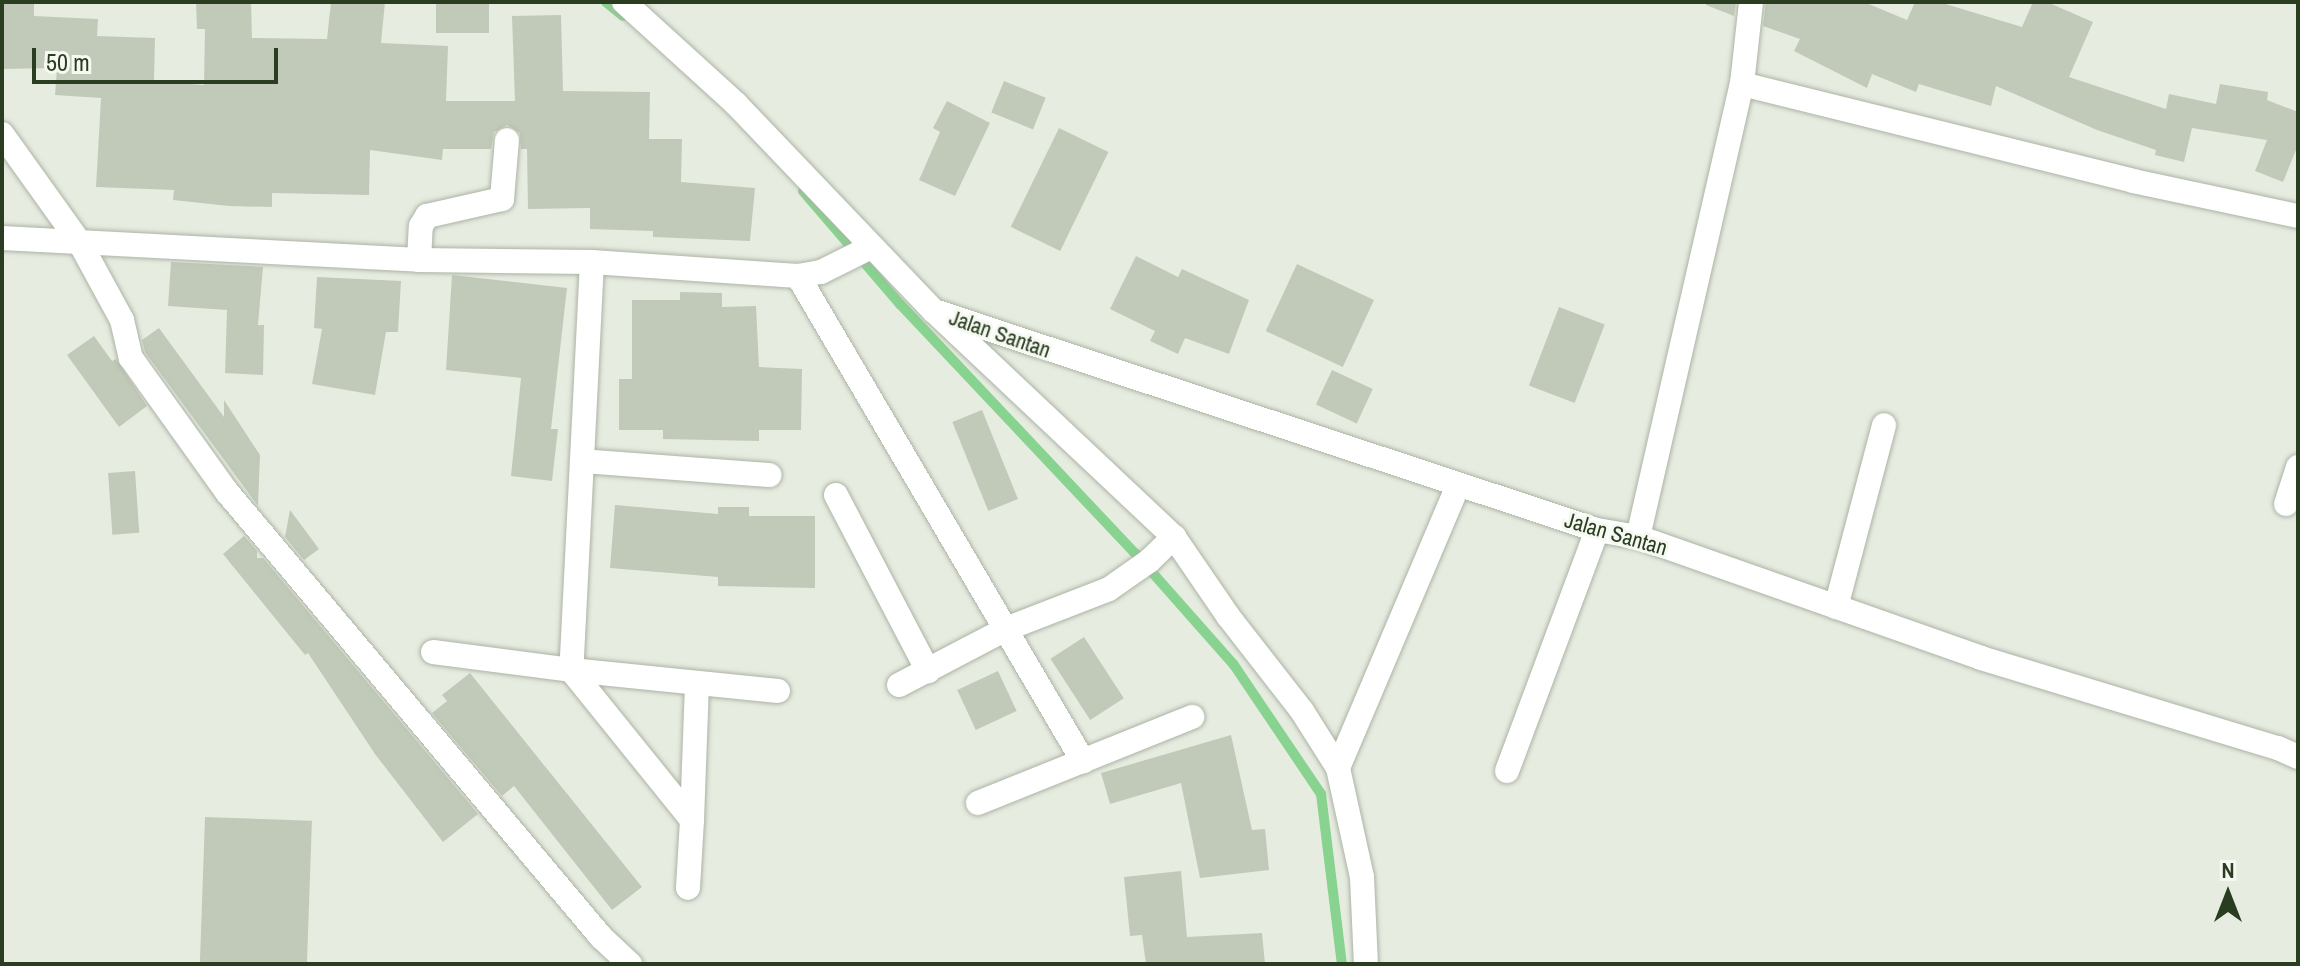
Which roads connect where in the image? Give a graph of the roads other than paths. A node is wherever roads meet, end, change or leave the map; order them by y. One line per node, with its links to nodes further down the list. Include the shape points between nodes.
1 (624, 2): 9 (street, via 736,104)
2 (1751, 2): 3 (street)
3 (1742, 84): 6 (street, via 2133,181); 23 (street)
4 (2, 134): 8 (street)
5 (507, 140): 10 (street, via 502,199 427,216 421,226)
6 (2298, 216)
7 (2, 238): 8 (street)
8 (80, 243): 10 (street); 40 (street, via 122,320 131,358 227,492 601,937)
9 (865, 250): 12 (street); 13 (street)
10 (419, 260): 11 (street)
11 (592, 262): 12 (street); 15 (street)
12 (810, 274): 25 (street)
13 (934, 311): 18 (street, Jalan Santan); 22 (street)
14 (1884, 425): 24 (street)
15 (582, 461): 17 (street); 27 (street)
16 (2298, 467): 20 (street)
17 (769, 475)
18 (1458, 485): 21 (street, Jalan Santan); 35 (street)
19 (836, 495): 28 (street)
20 (2286, 504)
21 (1597, 530): 23 (street, Jalan Santan); 36 (street)
22 (1174, 537): 25 (street, via 1109,589); 35 (street)
23 (1638, 537): 24 (street, Jalan Santan)
24 (1836, 607): 33 (street, Jalan Santan)
25 (1006, 629): 28 (street); 34 (street)
26 (433, 652): 27 (street)
27 (571, 670): 29 (street); 38 (street)
28 (928, 671): 30 (street)
29 (697, 683): 31 (street); 38 (street)
30 (899, 685)
31 (778, 691)
32 (1192, 717): 34 (street)
33 (2298, 757)
34 (1083, 761): 37 (street)
35 (1338, 768): 41 (street, via 1362,877)
36 (1507, 771)
37 (978, 803)
38 (692, 820): 39 (street)
39 (688, 888)
40 (630, 964)
41 (1366, 964)

